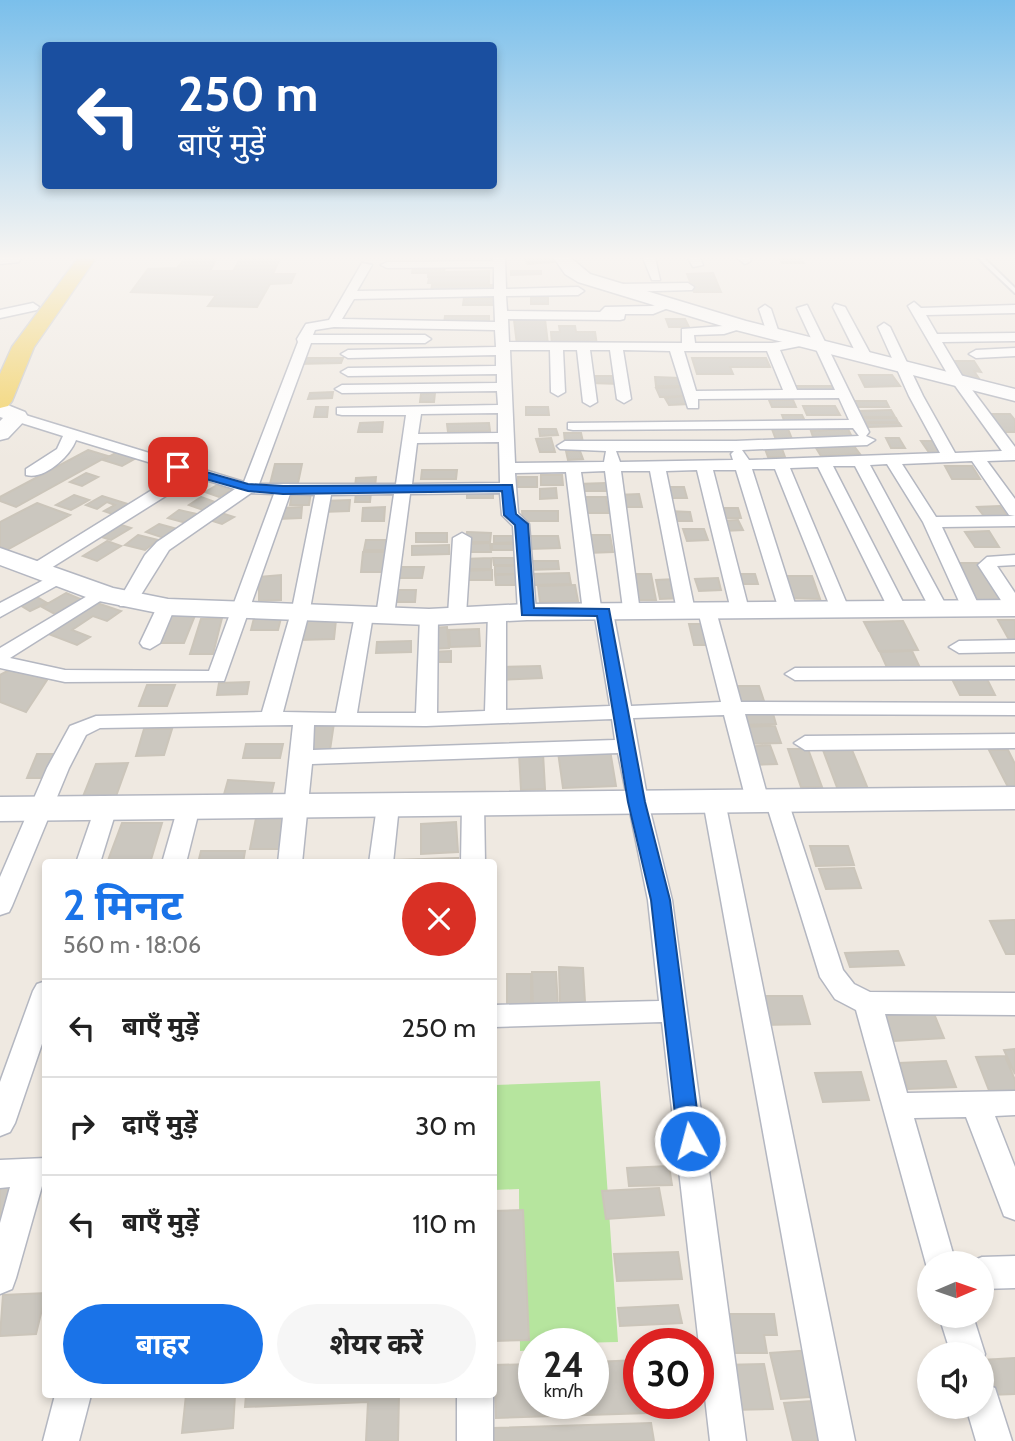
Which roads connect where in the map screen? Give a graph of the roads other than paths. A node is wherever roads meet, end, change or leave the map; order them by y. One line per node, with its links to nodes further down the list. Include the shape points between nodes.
1 (20, 325): 24 (main road)
2 (39, 325): 40 (main road, via 23,347)
3 (321, 325): 17 (street, via 310,327)
4 (448, 325): 17 (street)
5 (479, 325): 26 (street)
6 (503, 325): 30 (street)
7 (514, 325): 20 (street)
8 (736, 325): 23 (street, via 687,332)
9 (742, 325): 18 (street)
10 (769, 325): 18 (street)
11 (808, 325): 19 (street)
12 (849, 325): 27 (street)
13 (926, 325): 16 (street)
14 (884, 327): 29 (street)
15 (1015, 337): 16 (street)
16 (933, 338): 32 (street)
17 (303, 339): 72 (street, via 262,463)
18 (772, 340): 19 (street); 23 (street); 36 (street)
19 (813, 343): 27 (street); 37 (street)
20 (556, 345): 21 (street); 35 (street)
21 (583, 346): 22 (street); 41 (street)
22 (616, 346): 23 (street, via 642,341); 39 (street)
23 (682, 347): 36 (street, via 691,400)
24 (0, 352)
25 (1015, 352): 28 (street)
26 (348, 354)
27 (864, 355): 29 (street)
28 (976, 355)
29 (904, 365): 32 (street); 59 (street)
30 (504, 370): 31 (street); 33 (street)
31 (348, 372)
32 (958, 380): 38 (street); 57 (street)
33 (506, 387): 34 (street); 42 (street)
34 (342, 389)
35 (558, 393)
36 (792, 394): 37 (street)
37 (842, 394): 46 (street)
38 (1015, 395)
39 (624, 399)
40 (0, 401)
41 (590, 402)
42 (506, 409): 43 (street); 51 (street)
43 (414, 410): 44 (street); 52 (street)
44 (342, 411)
45 (8, 413): 49 (street); 50 (street)
46 (857, 424): 48 (street); 53 (street)
47 (573, 426): 48 (street)
48 (607, 426): 54 (street)
49 (0, 433)
50 (71, 435): 70 (street, via 64,453); 71 (street)
51 (506, 437): 52 (street); 69 (street)
52 (411, 439): 73 (street)
53 (867, 440): 56 (street); 61 (street)
54 (610, 445): 55 (street); 56 (street); 65 (street)
55 (565, 446)
56 (736, 446): 67 (street)
57 (1014, 454): 58 (street)
58 (976, 456): 59 (street); 77 (street)
59 (950, 457): 61 (street)
60 (860, 460): 61 (street); 62 (street); 87 (street)
61 (886, 461): 79 (street)
62 (824, 463): 63 (street); 89 (street)
63 (780, 464): 67 (street); 92 (street)
64 (657, 465): 65 (street); 66 (street); 97 (street)
65 (612, 466): 68 (street); 100 (street)
66 (704, 466): 67 (street); 94 (street)
67 (744, 466): 95 (street)
68 (573, 467): 69 (street); 99 (street)
69 (508, 468): 74 (street)
70 (32, 472)
71 (193, 472): 72 (street); 83 (street)
72 (248, 488): 75 (street); 85 (street, via 163,546)
73 (404, 488): 74 (street); 76 (street); 102 (street)
74 (508, 488): 98 (street, via 510,515 521,524)
75 (283, 490): 76 (street); 88 (street)
76 (324, 490): 93 (street)
77 (1015, 511)
78 (1015, 521): 79 (street)
79 (931, 522): 90 (street)
80 (461, 538): 103 (street)
81 (3, 560): 83 (street)
82 (1015, 560): 91 (street, via 987,565)
83 (48, 573): 84 (street); 96 (street)
84 (99, 594): 85 (street); 107 (street)
85 (127, 602): 86 (street)
86 (166, 607): 88 (street); 104 (street)
87 (938, 607): 89 (street); 90 (street)
88 (241, 608): 93 (street); 108 (street, via 217,677 65,676)
89 (897, 608): 92 (street)
90 (971, 608): 91 (street)
91 (1015, 608)
92 (840, 609): 95 (street)
93 (301, 610): 102 (street); 115 (street)
94 (740, 610): 95 (street); 97 (street)
95 (788, 610)
96 (0, 611)
97 (696, 611): 100 (street); 111 (street)
98 (527, 612): 99 (street); 101 (street)
99 (598, 612): 100 (street); 113 (street)
100 (632, 612)
101 (497, 613): 103 (street); 114 (street)
102 (375, 616): 103 (street); 117 (street)
103 (443, 616): 118 (street)
104 (150, 643)
105 (1015, 646): 106 (street)
106 (959, 647)
107 (0, 656)
108 (0, 662)
109 (1015, 673): 110 (street)
110 (795, 674)
111 (733, 708): 112 (street); 113 (street); 124 (street)
112 (1015, 709)
113 (621, 710): 114 (street); 121 (street)
114 (495, 717): 118 (street)
115 (270, 720): 116 (street); 133 (street, via 135,719 89,724 78,732)
116 (304, 720): 117 (street); 122 (street)
117 (345, 720): 118 (street)
118 (426, 720)
119 (1015, 741): 120 (street)
120 (805, 743)
121 (628, 747): 122 (street); 126 (street)
122 (301, 757): 130 (street)
123 (1014, 799): 124 (street)
124 (767, 800): 125 (street); 141 (street, via 833,978 848,996)
125 (714, 801): 126 (street); 161 (street)
126 (637, 802): 127 (street); 143 (street, via 660,900)
127 (473, 804): 128 (street); 138 (street)
128 (388, 806): 130 (street); 137 (street)
129 (189, 807): 130 (street); 131 (street); 135 (street)
130 (298, 807): 136 (street)
131 (106, 808): 133 (street); 134 (street)
132 (0, 809): 133 (street)
133 (41, 809): 139 (street)
134 (90, 859)
135 (175, 859)
136 (290, 859)
137 (381, 859)
138 (473, 859)
139 (0, 906)
140 (42, 1002): 148 (street)
141 (868, 1003): 142 (street); 147 (street)
142 (1015, 1004)
143 (674, 1011): 144 (street); 160 (street)
144 (497, 1016)
145 (1015, 1103): 146 (street)
146 (976, 1105): 147 (street); 150 (street)
147 (898, 1106): 151 (street)
148 (0, 1123)
149 (25, 1173): 154 (street)
150 (1015, 1206)
151 (937, 1251)
152 (1015, 1272): 153 (street)
153 (994, 1273)
154 (0, 1278)
155 (72, 1398): 158 (street)
156 (475, 1398): 159 (street)
157 (987, 1419): 162 (street)
158 (61, 1441)
159 (475, 1441)
160 (727, 1441)
161 (837, 1441)
162 (994, 1441)

